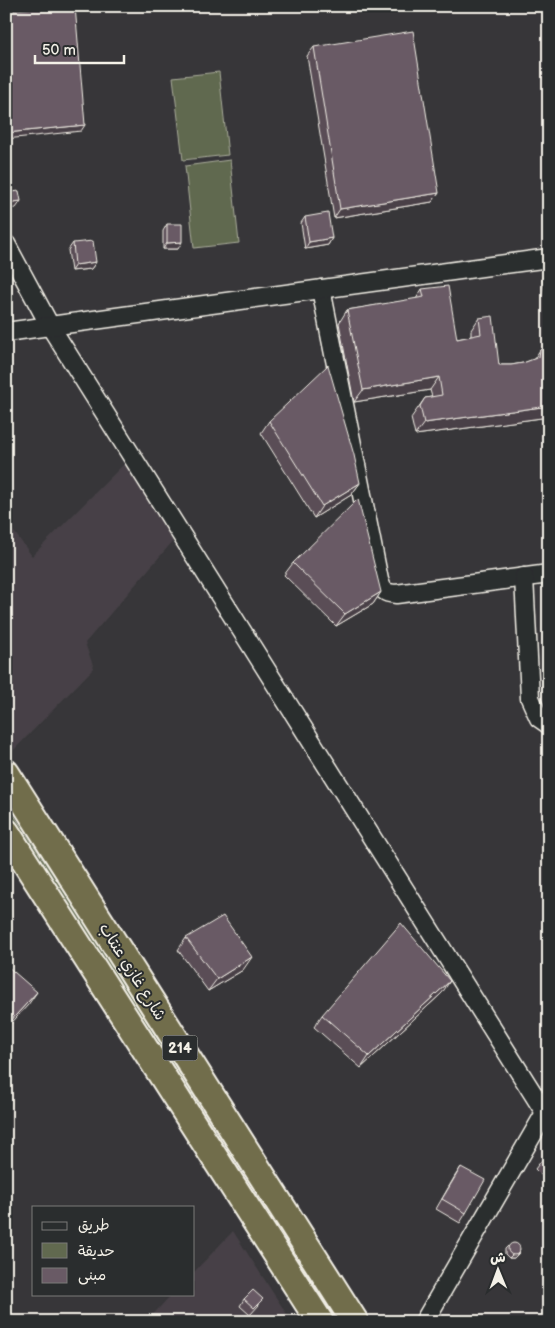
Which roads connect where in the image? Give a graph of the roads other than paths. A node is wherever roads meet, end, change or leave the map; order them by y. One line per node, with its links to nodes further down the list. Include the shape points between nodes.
1 (6, 244): 4 (street)
2 (549, 258): 3 (street)
3 (321, 289): 4 (street); 7 (street, via 382,590 396,594)
4 (50, 326): 5 (street); 11 (street)
5 (6, 332)
6 (549, 574): 7 (street)
7 (524, 577): 8 (street, via 530,698 539,718)
8 (549, 725)
9 (6, 773): 13 (highway, شارع غازي عنتاب / 214)
10 (6, 832): 12 (highway, 214)
11 (548, 1112): 14 (street)
12 (320, 1322)
13 (354, 1322)
14 (424, 1322)

